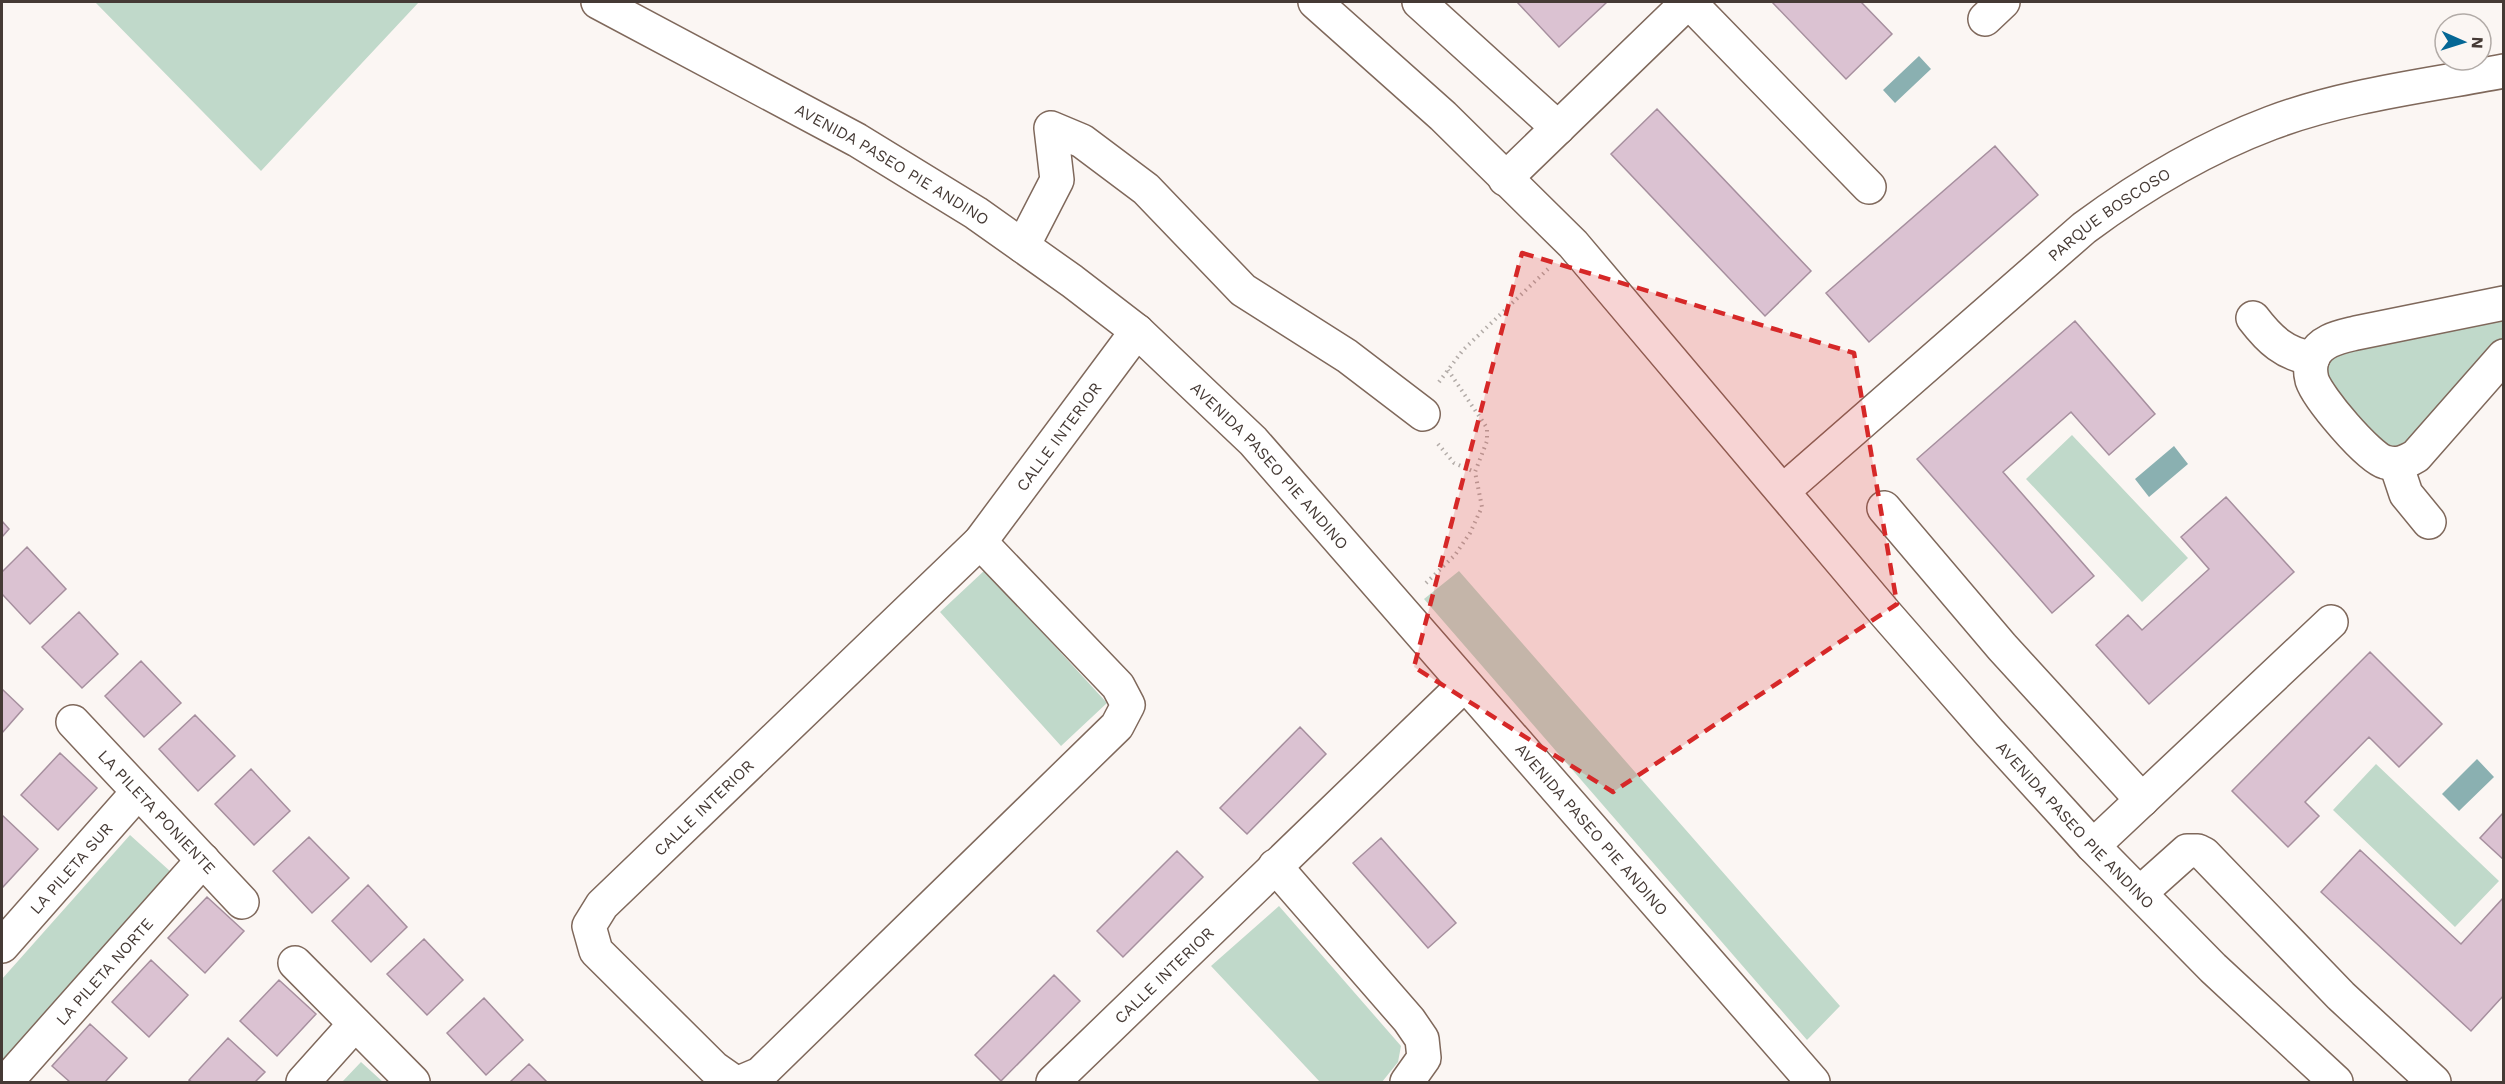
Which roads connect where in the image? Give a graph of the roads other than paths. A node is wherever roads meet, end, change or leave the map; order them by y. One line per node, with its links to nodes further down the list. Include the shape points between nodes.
1 (598, 2): 9 (street, AVENIDA PASEO PIE ANDINO, via 856,140)
2 (1315, 2): 7 (street, AVENIDA PASEO PIE ANDINO, via 1443,116)
3 (1419, 2): 6 (street)
4 (1688, 2): 6 (street); 8 (street)
5 (2504, 71): 17 (street, PARQUE BOSCOSO, via 2329,105 2272,122 2171,169 2084,228)
6 (1558, 128): 7 (street)
7 (1505, 179): 17 (street, AVENIDA PASEO PIE ANDINO, via 1573,244)
8 (1869, 187)
9 (1023, 246): 12 (street, AVENIDA PASEO PIE ANDINO); 15 (street, via 1057,180 1051,128 1082,141 1146,189 1243,290 1347,356)
10 (2504, 303): 14 (street, via 2356,333 2325,343)
11 (2253, 318): 14 (street, via 2282,349)
12 (1137, 331): 20 (street, CALLE INTERIOR); 22 (street, AVENIDA PASEO PIE ANDINO, via 1253,441)
13 (2504, 356): 16 (street, via 2416,456)
14 (2313, 358): 16 (street, via 2312,381 2342,423 2374,456)
15 (1423, 414)
16 (2396, 464): 19 (street, via 2406,494)
17 (1783, 491): 26 (street, AVENIDA PASEO PIE ANDINO, via 1885,613)
18 (1884, 508): 25 (street, via 2002,647)
19 (2429, 522)
20 (980, 542): 38 (street, CALLE INTERIOR, via 602,905 589,926 596,951); 39 (street, via 1118,686 1128,705 1117,726 760,1074)
21 (2331, 622): 25 (street)
22 (1464, 685): 28 (street, CALLE INTERIOR); 34 (street, AVENIDA PASEO PIE ANDINO)
23 (73, 722): 24 (street, LA PILETA PONIENTE)
24 (138, 792): 27 (street, LA PILETA PONIENTE); 31 (street, LA PILETA SUR)
25 (2142, 800): 26 (street)
26 (2093, 846): 29 (street, AVENIDA PASEO PIE ANDINO)
27 (203, 860): 30 (street, LA PILETA PONIENTE); 35 (street, LA PILETA NORTE)
28 (1275, 866): 40 (street, CALLE INTERIOR); 41 (street, via 1422,1039 1424,1058)
29 (2140, 893): 42 (street, AVENIDA PASEO PIE ANDINO, via 2213,968); 43 (street, via 2187,851 2204,854 2341,996)
30 (242, 902)
31 (2, 946)
32 (295, 963): 33 (street)
33 (355, 1024): 36 (street); 37 (street)
34 (1813, 1082)
35 (6, 1083)
36 (303, 1083)
37 (413, 1083)
38 (734, 1083)
39 (741, 1083)
40 (1053, 1083)
41 (1407, 1083)
42 (2336, 1083)
43 (2434, 1083)

